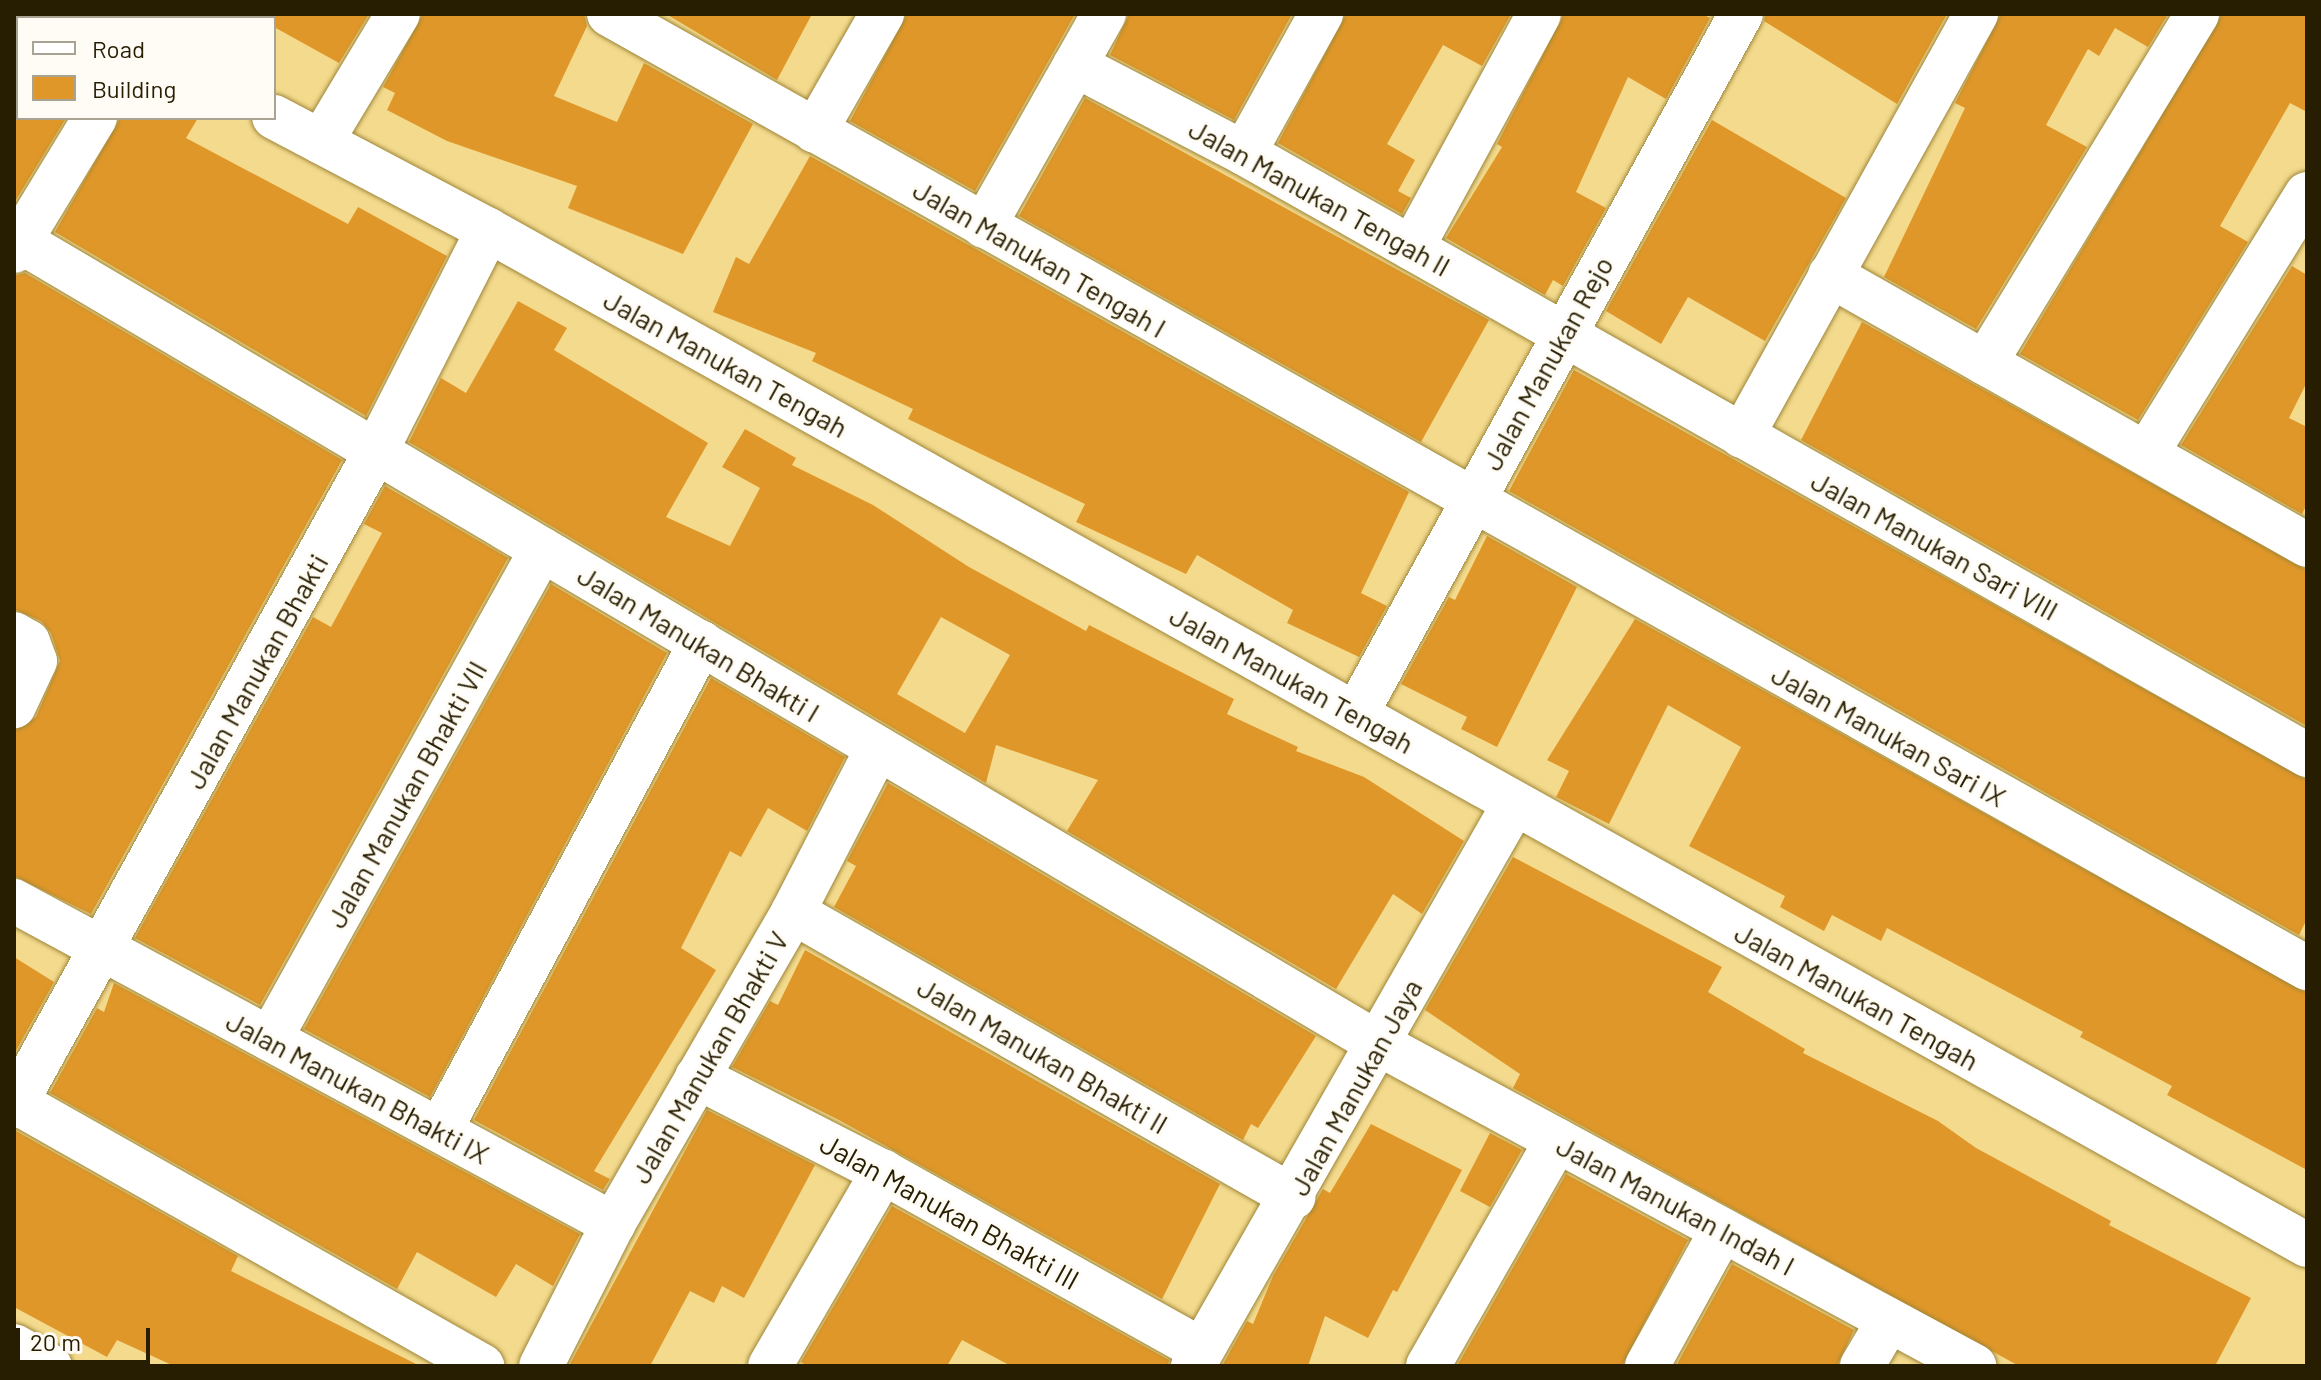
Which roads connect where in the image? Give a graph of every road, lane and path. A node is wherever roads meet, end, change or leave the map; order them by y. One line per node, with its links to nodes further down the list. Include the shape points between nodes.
1 (398, 14): 14 (street)
2 (882, 14): 13 (street)
3 (1104, 14): 10 (street)
4 (1321, 14): 15 (street)
5 (1539, 14): 20 (street)
6 (1741, 14): 22 (street, Jalan Manukan Rejo)
7 (1976, 14): 21 (street)
8 (2197, 14): 23 (street)
9 (618, 16): 13 (street, Jalan Manukan Tengah I)
10 (1075, 65): 15 (street, Jalan Manukan Tengah II); 17 (street)
11 (276, 118): 14 (street, Jalan Manukan Tengah)
12 (94, 120): 19 (street)
13 (815, 131): 17 (street, Jalan Manukan Tengah I)
14 (321, 142): 18 (street, Jalan Manukan Tengah)
15 (1244, 153): 20 (street, Jalan Manukan Tengah II)
16 (2307, 194): 26 (street)
17 (984, 226): 27 (street, Jalan Manukan Tengah I)
18 (488, 230): 25 (street, Jalan Manukan Bhakti); 33 (street, Jalan Manukan Tengah)
19 (17, 246): 25 (street, Jalan Manukan Bhakti I)
20 (1412, 248): 22 (street, Jalan Manukan Tengah II)
21 (1830, 275): 23 (street); 24 (street)
22 (1564, 333): 24 (street, Jalan Manukan Sari VIII); 27 (street, Jalan Manukan Rejo)
23 (1985, 363): 26 (street)
24 (1742, 436): 35 (street, Jalan Manukan Sari VIII)
25 (376, 451): 29 (street, Jalan Manukan Bhakti I); 39 (street, Jalan Manukan Bhakti)
26 (2148, 451): 28 (street)
27 (1470, 502): 33 (street, Jalan Manukan Rejo); 40 (street, Jalan Manukan Sari IX)
28 (2307, 545)
29 (542, 549): 31 (street, Jalan Manukan Bhakti I); 41 (street, Jalan Manukan Bhakti VII)
30 (14, 634): 32 (street, via 28,642 35,661)
31 (701, 643): 34 (street, Jalan Manukan Bhakti I); 45 (street)
32 (14, 706)
33 (1356, 714): 36 (street, Jalan Manukan Tengah)
34 (877, 749): 38 (street, Jalan Manukan Bhakti V); 42 (street, Jalan Manukan Bhakti I)
35 (2307, 755)
36 (1513, 806): 42 (street, Jalan Manukan Jaya); 51 (street, Jalan Manukan Tengah)
37 (14, 901): 39 (street, Jalan Manukan Bhakti IX)
38 (793, 912): 43 (street, Jalan Manukan Bhakti V); 48 (street, Jalan Manukan Bhakti II)
39 (103, 951): 41 (street, Jalan Manukan Bhakti IX); 44 (street, Jalan Manukan Bhakti)
40 (2307, 968)
41 (270, 1039): 45 (street, Jalan Manukan Bhakti IX)
42 (1379, 1044): 46 (street, Jalan Manukan Indah I); 48 (street, Jalan Manukan Jaya)
43 (697, 1077): 47 (street, Jalan Manukan Bhakti III); 49 (street, Jalan Manukan Bhakti V)
44 (15, 1104): 54 (street)
45 (440, 1130): 49 (street, Jalan Manukan Bhakti IX)
46 (1557, 1140): 50 (street, Jalan Manukan Indah I); 57 (street)
47 (883, 1172): 53 (street, Jalan Manukan Bhakti III); 56 (street)
48 (1293, 1197): 53 (street, Jalan Manukan Jaya)
49 (613, 1224): 55 (street, Jalan Manukan Bhakti V)
50 (1722, 1230): 52 (street, Jalan Manukan Indah I); 58 (street)
51 (2307, 1245)
52 (1889, 1320): 59 (street); 60 (street, Jalan Manukan Indah I)
53 (1197, 1358)
54 (482, 1366)
55 (541, 1366)
56 (770, 1366)
57 (1428, 1366)
58 (1647, 1366)
59 (1862, 1366)
60 (1974, 1366)

